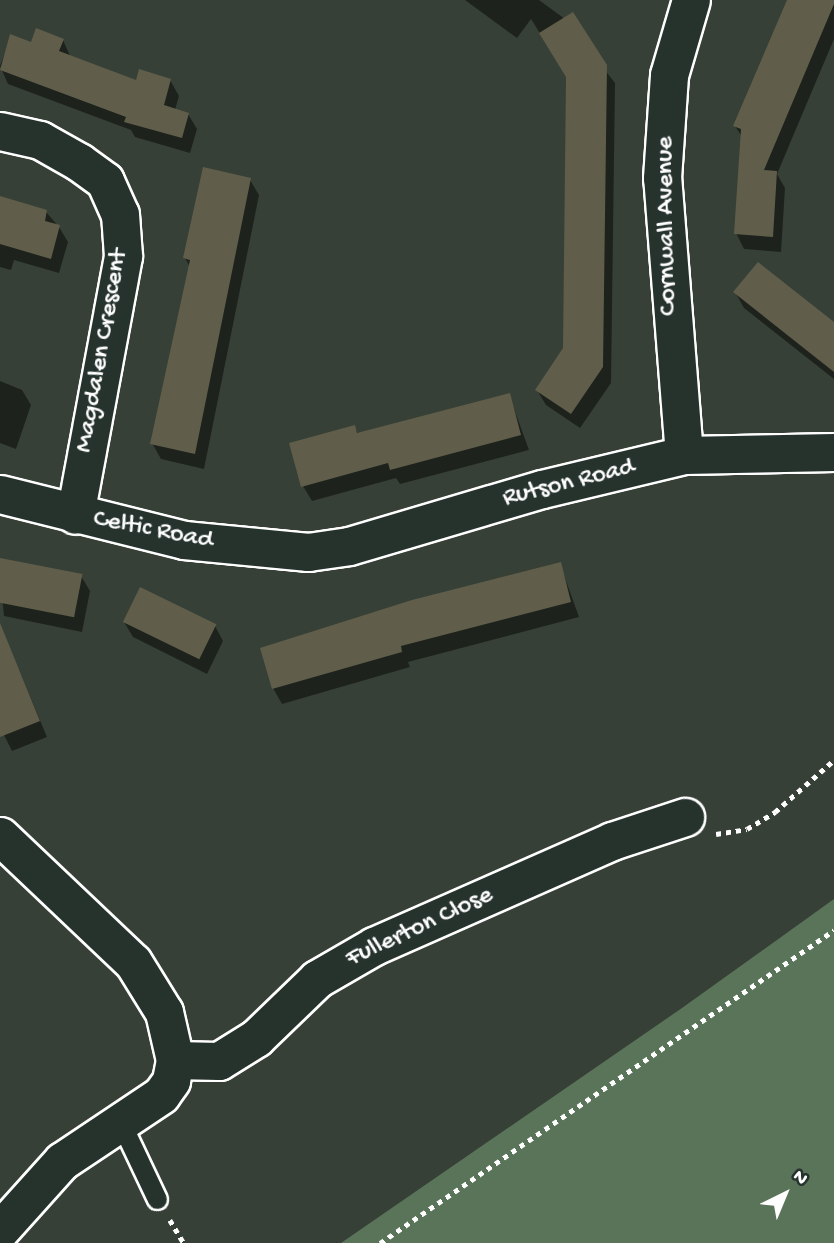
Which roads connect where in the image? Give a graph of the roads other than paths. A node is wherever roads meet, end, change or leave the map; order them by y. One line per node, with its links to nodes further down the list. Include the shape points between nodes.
1 (691, 0): 4 (street, Cornwall Avenue, via 669,75 662,178)
2 (0, 131): 6 (street, Magdalen Crescent, via 40,140 79,162 105,181 120,214 123,257)
3 (834, 452): 4 (street, Rutson Road)
4 (684, 455): 7 (street, Rutson Road, via 542,489 349,546)
5 (0, 494): 6 (street, Celtic Road)
6 (75, 516): 7 (street, Celtic Road, via 184,540)
7 (309, 552)
8 (685, 817): 10 (street, Fullerton Close, via 612,841 374,946 317,979 256,1038 219,1061)
9 (0, 836): 10 (street, via 134,962 164,1012)
10 (175, 1060): 11 (street, via 171,1081 161,1095)
11 (121, 1123): 12 (lane); 13 (street, via 62,1161)
12 (157, 1199)
13 (0, 1230)

